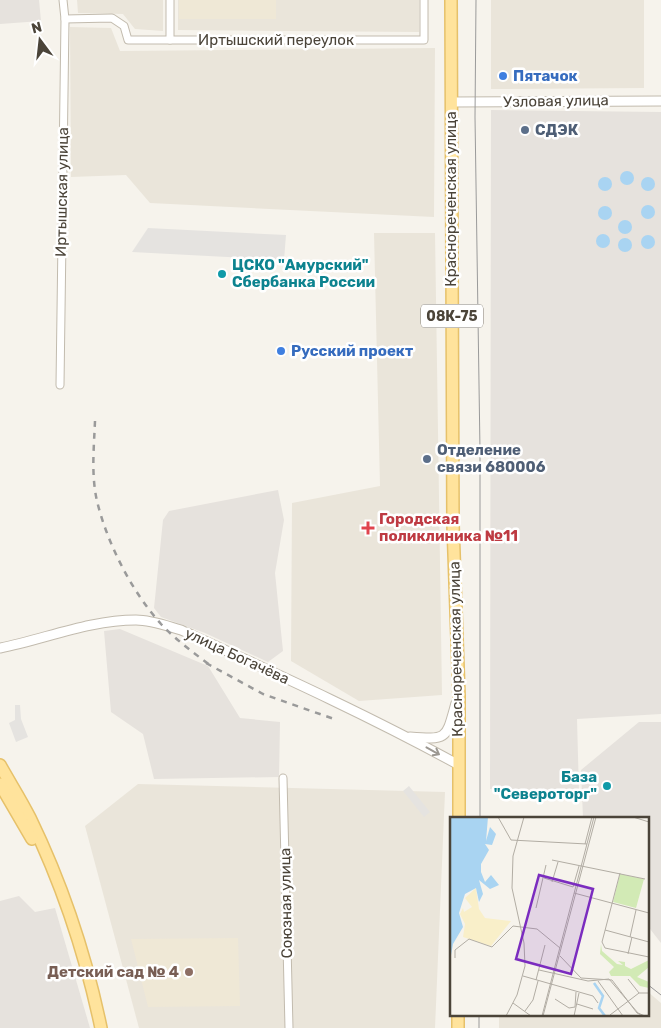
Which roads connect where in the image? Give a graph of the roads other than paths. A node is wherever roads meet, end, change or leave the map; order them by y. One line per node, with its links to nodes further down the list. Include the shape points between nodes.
1 (63, 0): 5 (street, Иртышская улица)
2 (170, 0): 6 (street)
3 (424, 0): 6 (street, Иртышский переулок, via 424,40)
4 (451, 0): 8 (main road, Краснореченская улица / 08К-75)
5 (65, 18): 6 (street, Иртышский переулок, via 112,18 124,26 128,40); 9 (street, Иртышская улица)
6 (170, 40)
7 (661, 101): 8 (street, Узловая улица)
8 (451, 102): 11 (main road, Краснореченская улица / 08К-75, via 453,525)
9 (60, 385)
10 (0, 648): 12 (street, улица Богачёва, via 99,623 136,620 162,624 327,697)
11 (458, 696): 12 (street, via 445,735 435,739); 14 (main road, Краснореченская улица / 08К-75)
12 (408, 737): 14 (street, улица Богачёва, one-way to 14)
13 (0, 765): 18 (main road, via 30,818)
14 (458, 765): 17 (main road, Краснореченская улица / 08К-75)
15 (283, 778): 20 (street, Союзная улица)
16 (0, 784): 18 (main road, via 36,847)
17 (459, 817)
18 (49, 862): 19 (main road, via 74,930)
19 (102, 1028)
20 (289, 1028)

